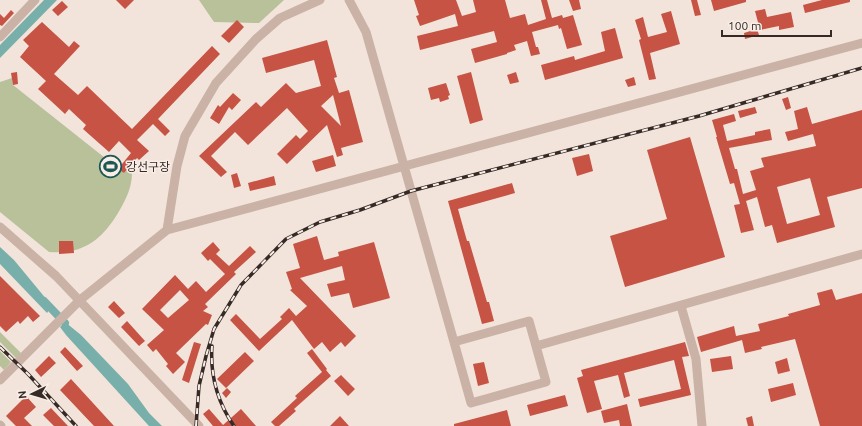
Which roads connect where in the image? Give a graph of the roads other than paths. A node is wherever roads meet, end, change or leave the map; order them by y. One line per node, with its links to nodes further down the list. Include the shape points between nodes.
1 (35, 0): 4 (street)
2 (320, 0): 8 (street, via 280,18 256,39 216,83 185,136 177,166)
3 (349, 0): 6 (street, via 366,32)
4 (0, 37)
5 (862, 43): 6 (street)
6 (404, 166): 8 (street); 12 (street)
7 (0, 228): 10 (street)
8 (167, 230): 10 (street)
9 (862, 254): 11 (street)
10 (80, 300): 14 (street); 15 (street)
11 (681, 306): 13 (street); 16 (street, via 696,359)
12 (454, 342): 13 (street, via 529,321); 13 (street, via 471,404 546,382)
13 (536, 346)
14 (0, 380)
15 (199, 426)
16 (702, 426)

